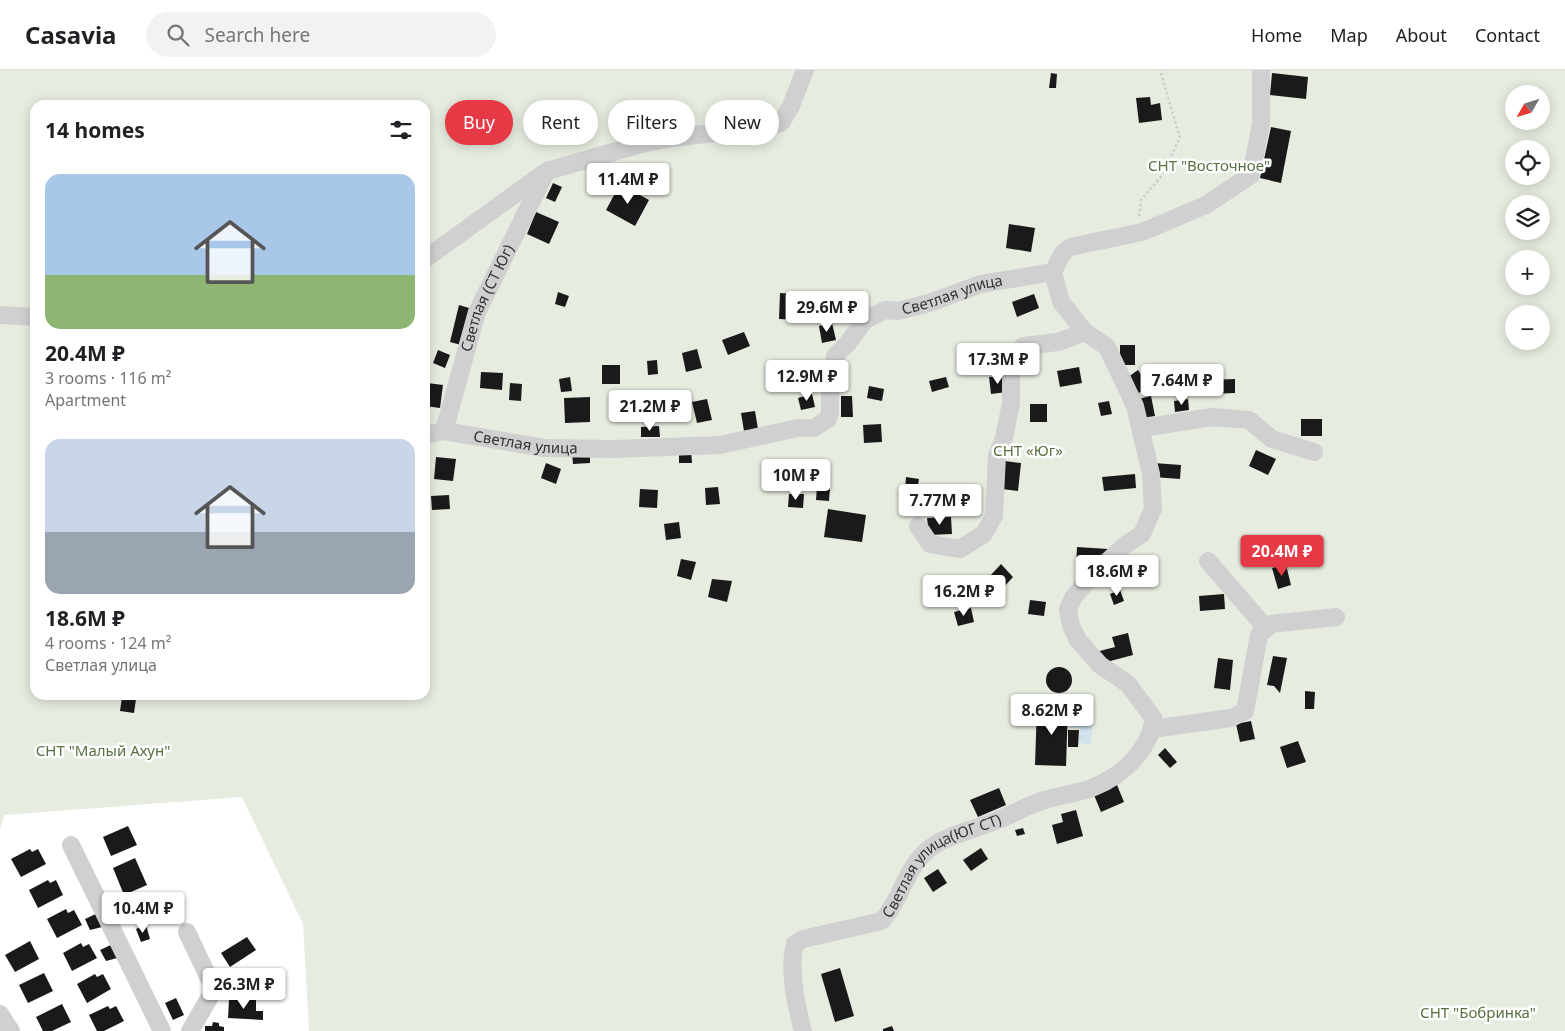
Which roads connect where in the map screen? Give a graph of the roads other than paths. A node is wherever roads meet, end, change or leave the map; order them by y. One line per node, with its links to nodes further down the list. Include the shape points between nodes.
1 (805, 70): 3 (street, via 792,106 781,123 641,144)
2 (1261, 70): 5 (street, via 1261,124 1251,175 1206,205 1142,232 1070,246)
3 (547, 171): 4 (street); 10 (street, Светлая (СТ Юг), via 478,312)
4 (430, 255)
5 (1053, 272): 8 (street, via 1061,302); 10 (street, Светлая улица, via 981,284 929,303 898,311 885,310 865,320 835,356 828,419 814,428 798,428 720,445 614,449 545,448)
6 (0, 314): 7 (street)
7 (30, 317)
8 (1085, 332): 9 (street, via 1107,347 1135,406); 13 (street, via 1058,342 1023,346 1016,354 1011,368 1011,403 997,456 994,516 984,534 960,549 930,544)
9 (1141, 428): 12 (street, via 1213,417 1249,420 1272,439); 17 (street, via 1151,474 1154,509 1142,534 1095,573 1074,596 1068,609 1078,640 1100,665 1128,684 1154,719)
10 (444, 431): 11 (street, Светлая улица)
11 (430, 435)
12 (1314, 452)
13 (918, 526)
14 (1208, 561): 16 (street)
15 (1336, 617): 16 (street, via 1270,624)
16 (1266, 628): 17 (street, via 1259,635 1245,710 1231,718)
17 (1152, 729): 24 (street, Светлая улица(ЮГ СТ), via 1143,748 1124,770 1093,788 1031,804 931,847 909,872 882,921 803,939 795,944 791,958 795,998)
18 (70, 845): 22 (street)
19 (187, 932): 23 (street, via 212,987 211,995)
20 (0, 1014): 21 (street)
21 (11, 1031)
22 (162, 1031)
23 (190, 1031)
24 (803, 1031)

